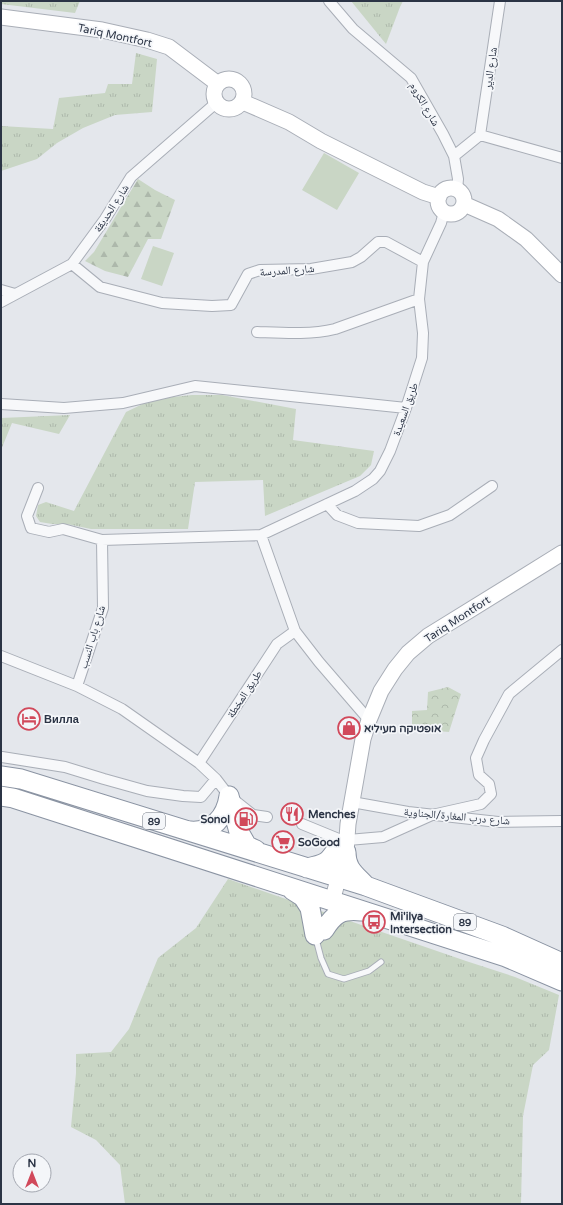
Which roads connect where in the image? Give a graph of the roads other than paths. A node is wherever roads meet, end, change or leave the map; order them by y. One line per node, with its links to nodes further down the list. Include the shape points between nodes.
1 (329, 1): 8 (street, شارع الكروم, via 353,29 411,78)
2 (500, 1): 7 (street, شارع الدير)
3 (1, 17): 4 (main road, Tariq Montfort, via 102,30 147,40 169,47)
4 (218, 84): 5 (main road, via 226,79 240,83 244,92); 6 (main road, via 214,93)
5 (243, 102): 6 (main road, via 230,110); 11 (main road, via 290,122 423,192)
6 (216, 103): 15 (street, شارع الحديقة, via 131,178)
7 (480, 135): 8 (street); 9 (street)
8 (454, 156): 10 (street, شارع الكروم)
9 (562, 158)
10 (457, 190): 11 (main road, via 448,189); 12 (main road, via 463,196)
11 (439, 197): 13 (main road, via 439,206)
12 (464, 204): 13 (main road, via 456,214); 16 (main road, via 498,219 526,239)
13 (444, 212): 14 (street, طريق السعيدة)
14 (423, 262): 15 (street, شارع المدرسة, via 386,242 378,242 352,262 311,269 260,270 248,274 231,305 212,306 162,303 100,288); 19 (street, طريق السعيدة)
15 (72, 264): 18 (street, شارع الحديقة)
16 (562, 275)
17 (1, 290): 18 (street)
18 (15, 294): 20 (street, شارع الحديقة)
19 (419, 299): 21 (street, via 323,332); 23 (street, طريق السعيدة, via 423,333 422,358)
20 (1, 302)
21 (257, 332)
22 (1, 404): 23 (street, via 64,408 123,403 196,386)
23 (406, 408): 26 (street, طريق السعيدة, via 390,451 377,475 355,491)
24 (492, 486): 26 (street, via 450,515 419,526 358,523 336,515)
25 (38, 488): 28 (street, طريق السعيدة, via 27,516 31,528 49,532 63,529)
26 (327, 504): 27 (street, طريق السعيدة)
27 (261, 535): 28 (street, طريق السعيدة); 30 (street)
28 (102, 540): 33 (street, شارع باب النسب, via 103,608)
29 (562, 553): 34 (main road, Tariq Montfort, via 423,641 395,669 381,691)
30 (295, 631): 34 (street); 35 (street, طريق المخطة, via 277,644)
31 (562, 650): 41 (street, via 509,694 484,740 476,758 479,775 489,784 490,794 481,804)
32 (1, 656): 33 (street)
33 (77, 686): 35 (street, via 122,709)
34 (369, 720): 40 (main road, Tariq Montfort, via 363,738)
35 (199, 763): 37 (street)
36 (2, 766): 37 (street, via 65,767 104,780 184,796 201,797); 45 (highway, 89, via 21,779)
37 (216, 779): 39 (street)
38 (1, 796): 50 (highway, 89)
39 (229, 796): 42 (street, via 253,815); 45 (highway, via 228,805 214,826 199,832); 47 (highway, via 239,832 247,846)
40 (352, 802): 41 (street, شارع درب المغارة/الجناوية); 46 (main road, Tariq Montfort)
41 (432, 815): 43 (street, شارع درب المغارة/الجناوية, via 498,822); 46 (street, via 383,837)
42 (267, 817)
43 (562, 820)
44 (302, 824): 46 (street)
45 (184, 830): 47 (highway, 89)
46 (343, 845): 48 (highway, via 327,862); 49 (main road, Tariq Montfort); 51 (highway, via 349,868)
47 (266, 856): 48 (highway, 89)
48 (307, 868): 49 (highway, 89)
49 (333, 876): 51 (highway, 89); 53 (main road, Tariq Montfort)
50 (285, 886): 53 (highway, 89); 53 (highway, via 302,897 310,908)
51 (366, 886): 56 (highway, 89, via 502,936)
52 (364, 912): 53 (highway, 89); 53 (highway, via 344,912 332,918); 57 (highway, 89, via 506,957)
53 (324, 913): 54 (lane); 54 (lane)
54 (320, 955): 55 (lane, via 328,974 344,979 369,971)
55 (382, 962)
56 (562, 963)
57 (562, 981)

